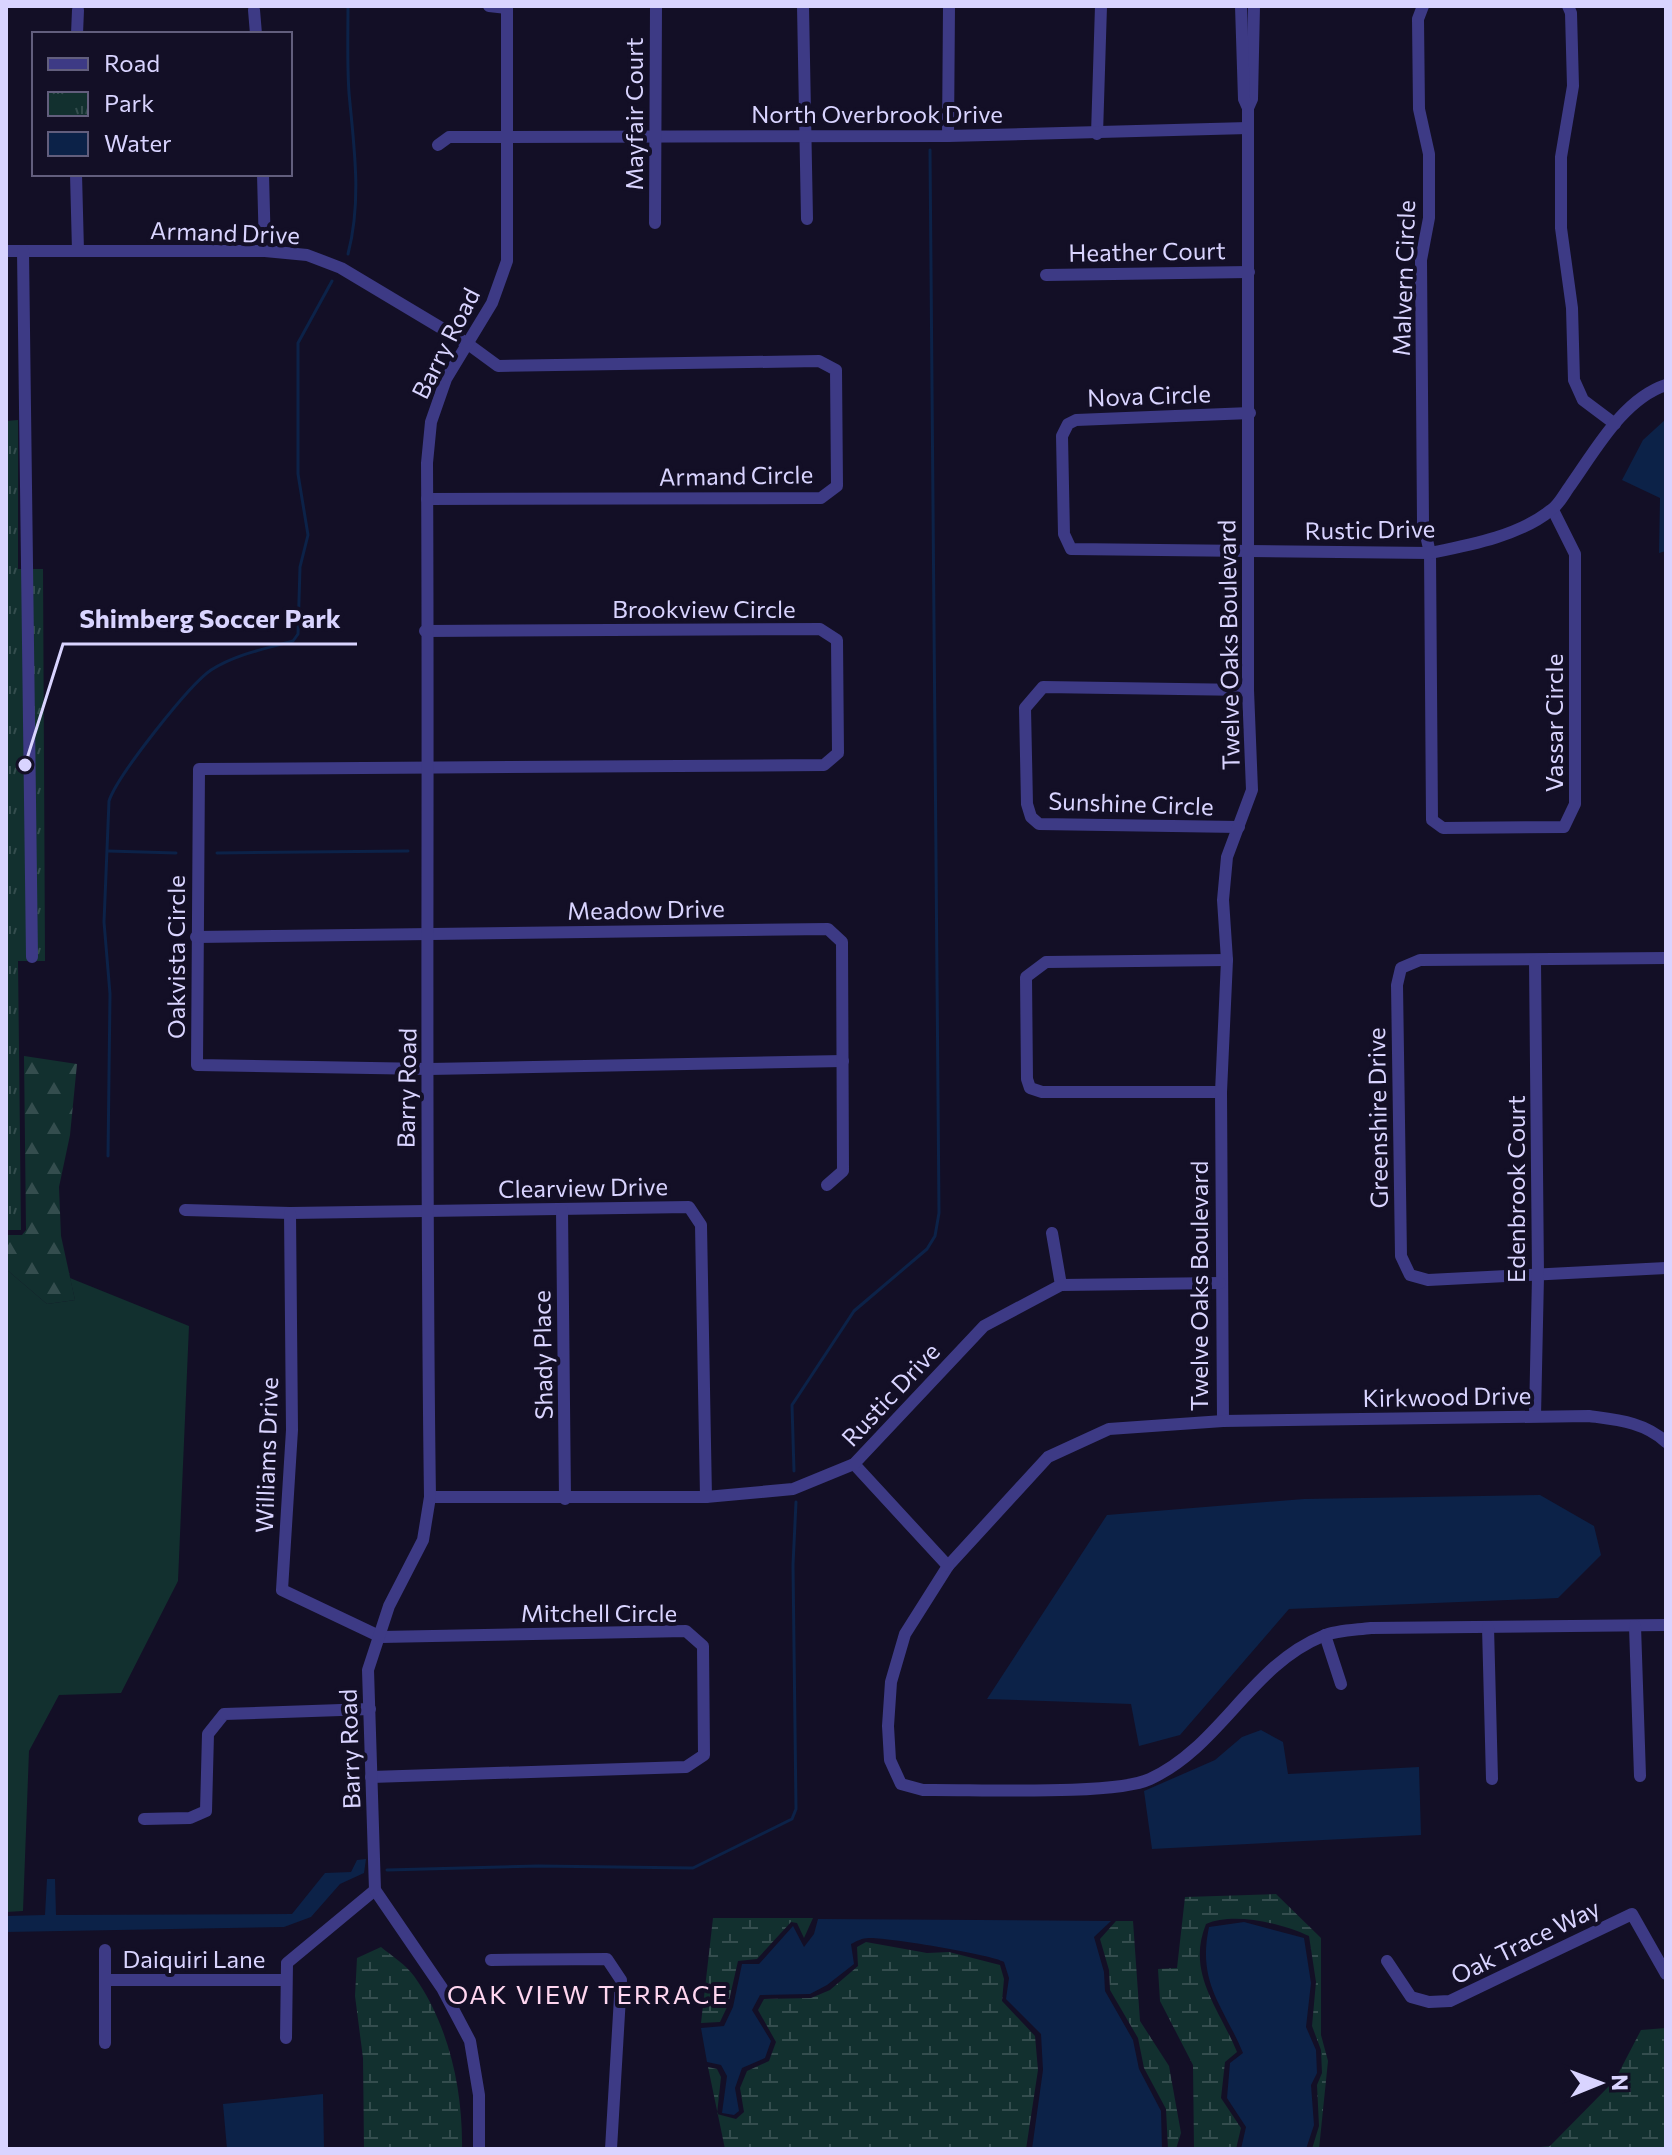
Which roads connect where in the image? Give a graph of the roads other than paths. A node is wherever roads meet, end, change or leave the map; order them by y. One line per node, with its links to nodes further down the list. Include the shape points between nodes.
1 (489, 6): 10 (street)
2 (656, 6): 17 (street, Mayfair Court)
3 (803, 6): 19 (street)
4 (949, 6): 20 (street)
5 (1101, 6): 18 (street)
6 (1241, 6): 15 (street, Twelve Oaks Boulevard)
7 (1254, 6): 15 (street, Twelve Oaks Boulevard)
8 (1423, 6): 40 (street, Malvern Circle, via 1418,19 1419,109 1429,154 1429,218 1421,260 1423,506)
9 (1568, 6): 36 (street, via 1573,86 1561,157 1561,228 1572,308 1574,380 1583,400)
10 (507, 7): 21 (street, Barry Road)
11 (78, 10): 13 (street)
12 (254, 10): 14 (street)
13 (77, 32)
14 (256, 32)
15 (1248, 108): 16 (street, Twelve Oaks Boulevard)
16 (1248, 128): 18 (street, North Overbrook Drive); 31 (street, Twelve Oaks Boulevard)
17 (655, 134): 19 (street, North Overbrook Drive); 21 (street, North Overbrook Drive); 26 (street, Mayfair Court)
18 (1097, 134): 20 (street, North Overbrook Drive)
19 (806, 136): 20 (street, North Overbrook Drive); 25 (street)
20 (948, 136)
21 (507, 137): 22 (street, North Overbrook Drive, via 449,137); 33 (street, Barry Road, via 507,261 492,303)
22 (438, 145)
23 (76, 176): 29 (street)
24 (263, 176): 30 (street)
25 (807, 219)
26 (655, 223)
27 (6, 251): 28 (street, Armand Drive)
28 (23, 251): 29 (street, Armand Drive); 47 (street)
29 (78, 251): 30 (street, Armand Drive)
30 (265, 251): 33 (street, Armand Drive, via 307,255 341,268)
31 (1249, 272): 32 (street, Heather Court); 35 (street, Twelve Oaks Boulevard)
32 (1046, 275)
33 (468, 344): 37 (street, Barry Road, via 446,379 431,422); 37 (street, Armand Circle, via 498,366 819,361 836,370 837,486 821,498)
34 (1666, 385): 36 (street, Rustic Drive, via 1651,390)
35 (1250, 413): 39 (street, Twelve Oaks Boulevard); 39 (street, Nova Circle, via 1076,420 1062,436 1064,534 1071,549)
36 (1615, 424): 38 (street, Rustic Drive)
37 (427, 499): 41 (street, Barry Road)
38 (1553, 510): 40 (street, Rustic Drive, via 1515,530); 40 (street, Vassar Circle, via 1575,554 1575,804 1564,827 1443,828 1432,820)
39 (1248, 552): 40 (street, Rustic Drive); 42 (street, Twelve Oaks Boulevard)
40 (1430, 553)
41 (425, 631): 43 (street, Barry Road); 43 (street, Brookview Circle, via 820,629 837,640 838,753 824,765)
42 (1248, 690): 44 (street, Twelve Oaks Boulevard, via 1252,790); 44 (street, Sunshine Circle, via 1043,687 1025,708 1027,804 1039,824)
43 (429, 768): 45 (street, Barry Road); 46 (street, Oakvista Circle, via 199,769)
44 (1239, 827): 49 (street, Twelve Oaks Boulevard, via 1227,857 1223,900)
45 (429, 933): 46 (street, Meadow Drive); 51 (street, Meadow Drive, via 828,929 842,942); 52 (street, Barry Road)
46 (196, 937): 52 (street, Oakvista Circle, via 197,1065)
47 (32, 957)
48 (1666, 958): 50 (street, Greenshire Drive)
49 (1227, 960): 53 (street, Twelve Oaks Boulevard); 53 (street, via 1046,962 1026,977 1030,1088)
50 (1535, 961): 61 (street, Edenbrook Court); 61 (street, Greenshire Drive, via 1420,960 1401,968 1397,985 1405,1265 1410,1275 1428,1280)
51 (843, 1061): 52 (street, Oakvista Circle); 54 (street, Meadow Drive, via 843,1171)
52 (429, 1069): 56 (street, Barry Road)
53 (1221, 1092): 62 (street, Twelve Oaks Boulevard)
54 (827, 1185)
55 (185, 1210): 58 (street, Clearview Drive)
56 (426, 1210): 57 (street, Clearview Drive); 58 (street, Clearview Drive); 68 (street, Barry Road)
57 (562, 1210): 69 (street, Clearview Drive, via 689,1207 701,1225); 70 (street, Shady Place)
58 (290, 1213): 76 (street, Williams Drive, via 292,1430 282,1590)
59 (1052, 1233): 63 (street)
60 (1666, 1268): 61 (street, Greenshire Drive)
61 (1538, 1276): 64 (street, Edenbrook Court)
62 (1220, 1283): 63 (street, Rustic Drive); 65 (street, Twelve Oaks Boulevard)
63 (1061, 1285): 67 (street, Rustic Drive, via 984,1326)
64 (1535, 1416): 65 (street, Kirkwood Drive); 66 (street, Kirkwood Drive, via 1629,1421)
65 (1223, 1421): 71 (street, Twelve Oaks Boulevard, via 1109,1429 1048,1457)
66 (1666, 1442)
67 (854, 1464): 69 (street, Rustic Drive, via 793,1489); 71 (street)
68 (430, 1497): 70 (street, Rustic Drive); 76 (street, Barry Road, via 423,1540 389,1606)
69 (706, 1497): 70 (street, Rustic Drive)
70 (565, 1499)
71 (948, 1566): 75 (street, Twelve Oaks Boulevard, via 905,1634 891,1682 890,1760 901,1784 923,1790 1147,1781 1188,1757 1274,1667)
72 (1666, 1625): 73 (street, Twelve Oaks Boulevard)
73 (1635, 1626): 74 (street, Twelve Oaks Boulevard); 79 (street)
74 (1488, 1627): 75 (street, Twelve Oaks Boulevard, via 1371,1628); 81 (street)
75 (1325, 1635): 77 (street)
76 (381, 1637): 78 (street, Barry Road, via 368,1670); 80 (street, Mitchell Circle, via 686,1631 703,1646 704,1755 686,1767)
77 (1341, 1684)
78 (370, 1709): 80 (street, Barry Road); 82 (street, via 224,1714 208,1734 206,1811 190,1818)
79 (1640, 1776)
80 (371, 1777): 83 (street, Barry Road)
81 (1492, 1779)
82 (144, 1819)
83 (375, 1890): 89 (street, via 287,1963); 92 (street, via 442,1988 470,2041 479,2095)
84 (105, 1950): 88 (street)
85 (491, 1960): 93 (street, via 607,1959 621,1980)
86 (1387, 1961): 87 (street, Oak Trace Way, via 1411,1997 1450,2001 1632,1914)
87 (1666, 1974)
88 (105, 1980): 89 (street, Daiquiri Lane); 91 (street)
89 (284, 1980): 90 (street)
90 (286, 2038)
91 (105, 2043)
92 (479, 2149)
93 (611, 2149)

